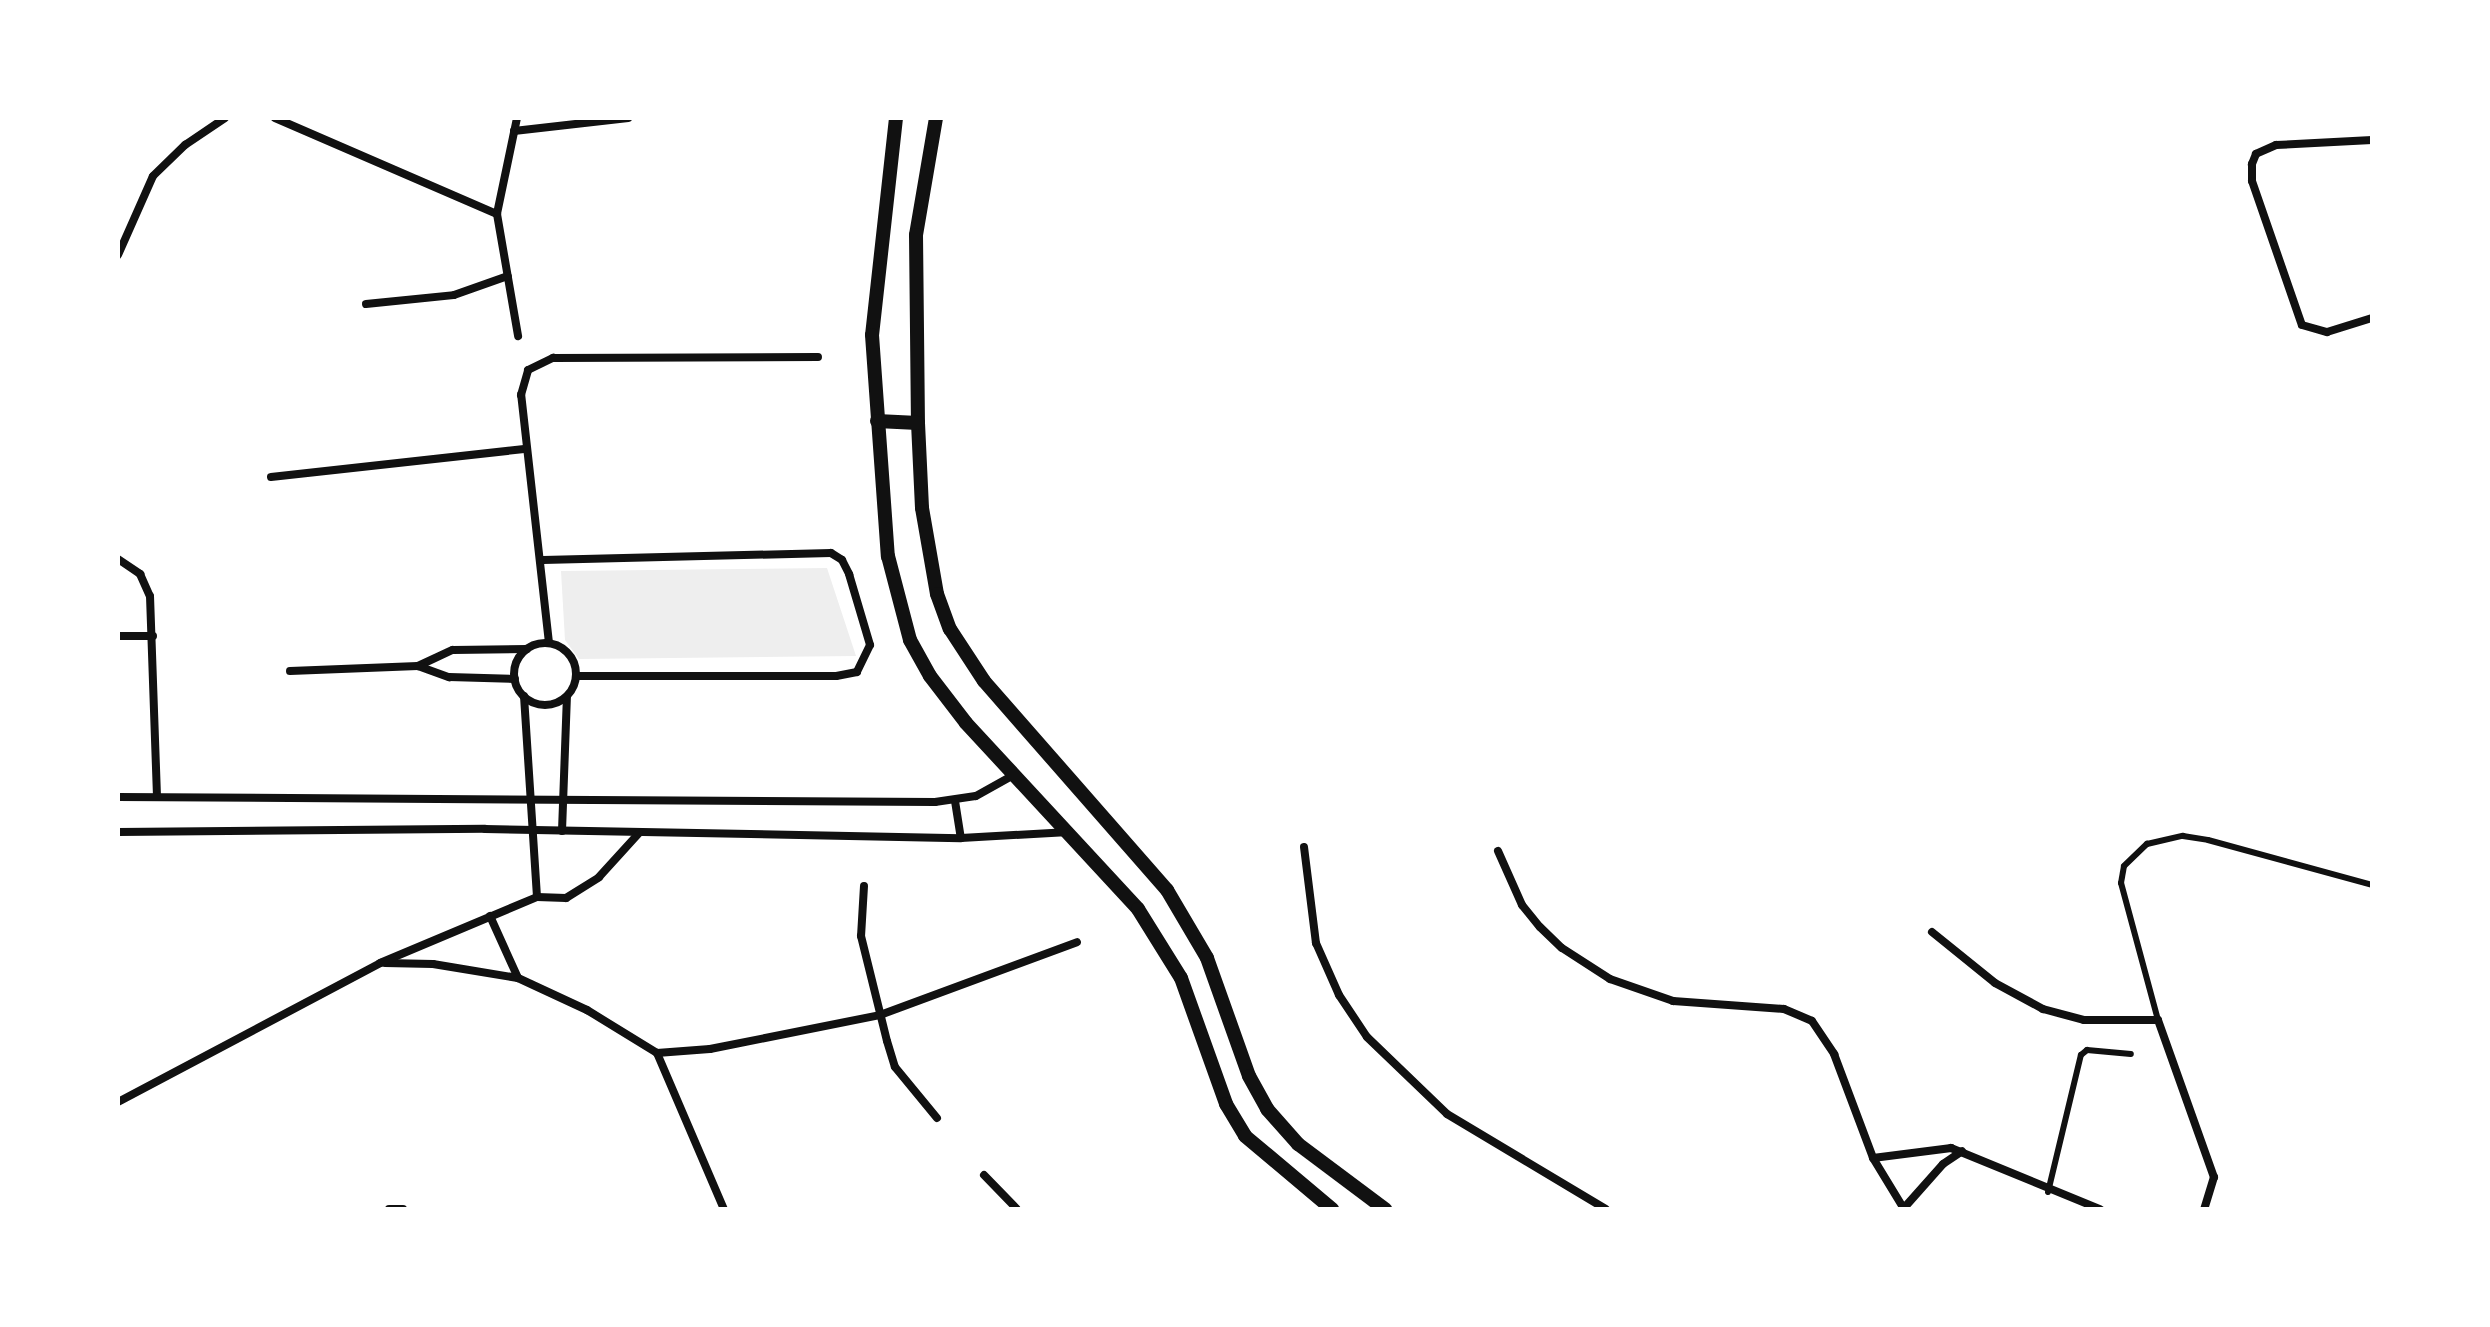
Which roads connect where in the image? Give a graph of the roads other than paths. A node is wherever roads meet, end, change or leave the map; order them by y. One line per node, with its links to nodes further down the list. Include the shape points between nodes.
1 (225, 118): 10 (street, via 185,145 153,176)
2 (275, 118): 9 (street)
3 (517, 118): 7 (street)
4 (628, 118): 7 (street)
5 (896, 118): 16 (street, via 872,335)
6 (936, 118): 17 (street, via 916,235)
7 (514, 131): 9 (street)
8 (2372, 140): 13 (street, via 2276,145 2256,154 2252,164 2252,181 2302,325 2327,332)
9 (497, 214): 11 (street)
10 (118, 255)
11 (508, 276): 12 (street, via 454,295); 14 (street)
12 (366, 304)
13 (2372, 318)
14 (518, 336)
15 (818, 357): 18 (street, via 537,362 523,380)
16 (877, 421): 17 (street); 32 (street, via 888,556 910,640 942,694)
17 (918, 423): 70 (street, via 922,508 937,594 950,629 984,681 1167,890 1207,958 1249,1076 1267,1109 1298,1144)
18 (526, 449): 19 (street); 21 (street)
19 (271, 477)
20 (118, 559): 23 (street, via 147,583)
21 (543, 560): 24 (street); 28 (street, via 823,552 842,560 860,599 870,645 857,672 849,674)
22 (118, 636): 23 (street)
23 (153, 636): 34 (street)
24 (549, 643): 25 (street); 28 (street, via 564,649)
25 (527, 649): 26 (street, via 453,650); 29 (street, via 519,658)
26 (418, 666): 27 (street); 29 (street, via 449,677)
27 (290, 671)
28 (577, 676): 31 (street)
29 (515, 679): 30 (street)
30 (524, 696): 31 (street, via 545,705); 36 (street)
31 (567, 697): 35 (street)
32 (1012, 776): 37 (street); 40 (street)
33 (118, 797): 34 (street)
34 (157, 797): 36 (street)
35 (562, 798): 36 (street); 37 (street); 38 (street)
36 (528, 799): 41 (street)
37 (955, 801): 43 (street)
38 (562, 831): 41 (street); 42 (street)
39 (118, 832): 41 (street)
40 (1070, 832): 43 (street); 64 (street, via 1138,909 1181,978 1226,1104 1245,1136)
41 (532, 833): 48 (street)
42 (639, 833): 43 (street); 48 (street, via 582,889 566,898)
43 (961, 838)
44 (1304, 847): 71 (street, via 1316,943 1339,995 1367,1037 1447,1114)
45 (1498, 851): 61 (street, via 1522,905 1540,927 1610,979 1673,1001 1784,1009 1812,1021 1834,1054)
46 (2372, 885): 55 (lane, via 2183,836 2147,844 2132,854 2121,883)
47 (864, 886): 54 (street, via 861,936)
48 (537, 897): 49 (street)
49 (490, 916): 52 (street); 53 (street)
50 (1932, 932): 55 (street, via 1995,983 2043,1009 2113,1023)
51 (1077, 942): 54 (street)
52 (380, 963): 53 (street, via 433,964); 58 (street)
53 (518, 978): 56 (street, via 587,1010)
54 (880, 1015): 56 (street, via 710,1049); 59 (street, via 895,1067)
55 (2158, 1020): 73 (street, via 2214,1177)
56 (657, 1053): 68 (street)
57 (2131, 1054): 63 (lane, via 2087,1050 2081,1055)
58 (118, 1102)
59 (937, 1118)
60 (1962, 1151): 61 (street, via 1936,1147); 63 (street); 65 (street, via 1943,1164)
61 (1873, 1158): 65 (street)
62 (984, 1175): 69 (street)
63 (2048, 1192): 72 (street)
64 (1330, 1208)
65 (1904, 1208)
66 (389, 1209): 67 (street)
67 (403, 1209)
68 (724, 1209)
69 (1017, 1209)
70 (1385, 1209)
71 (1606, 1209)
72 (2100, 1209)
73 (2204, 1209)

